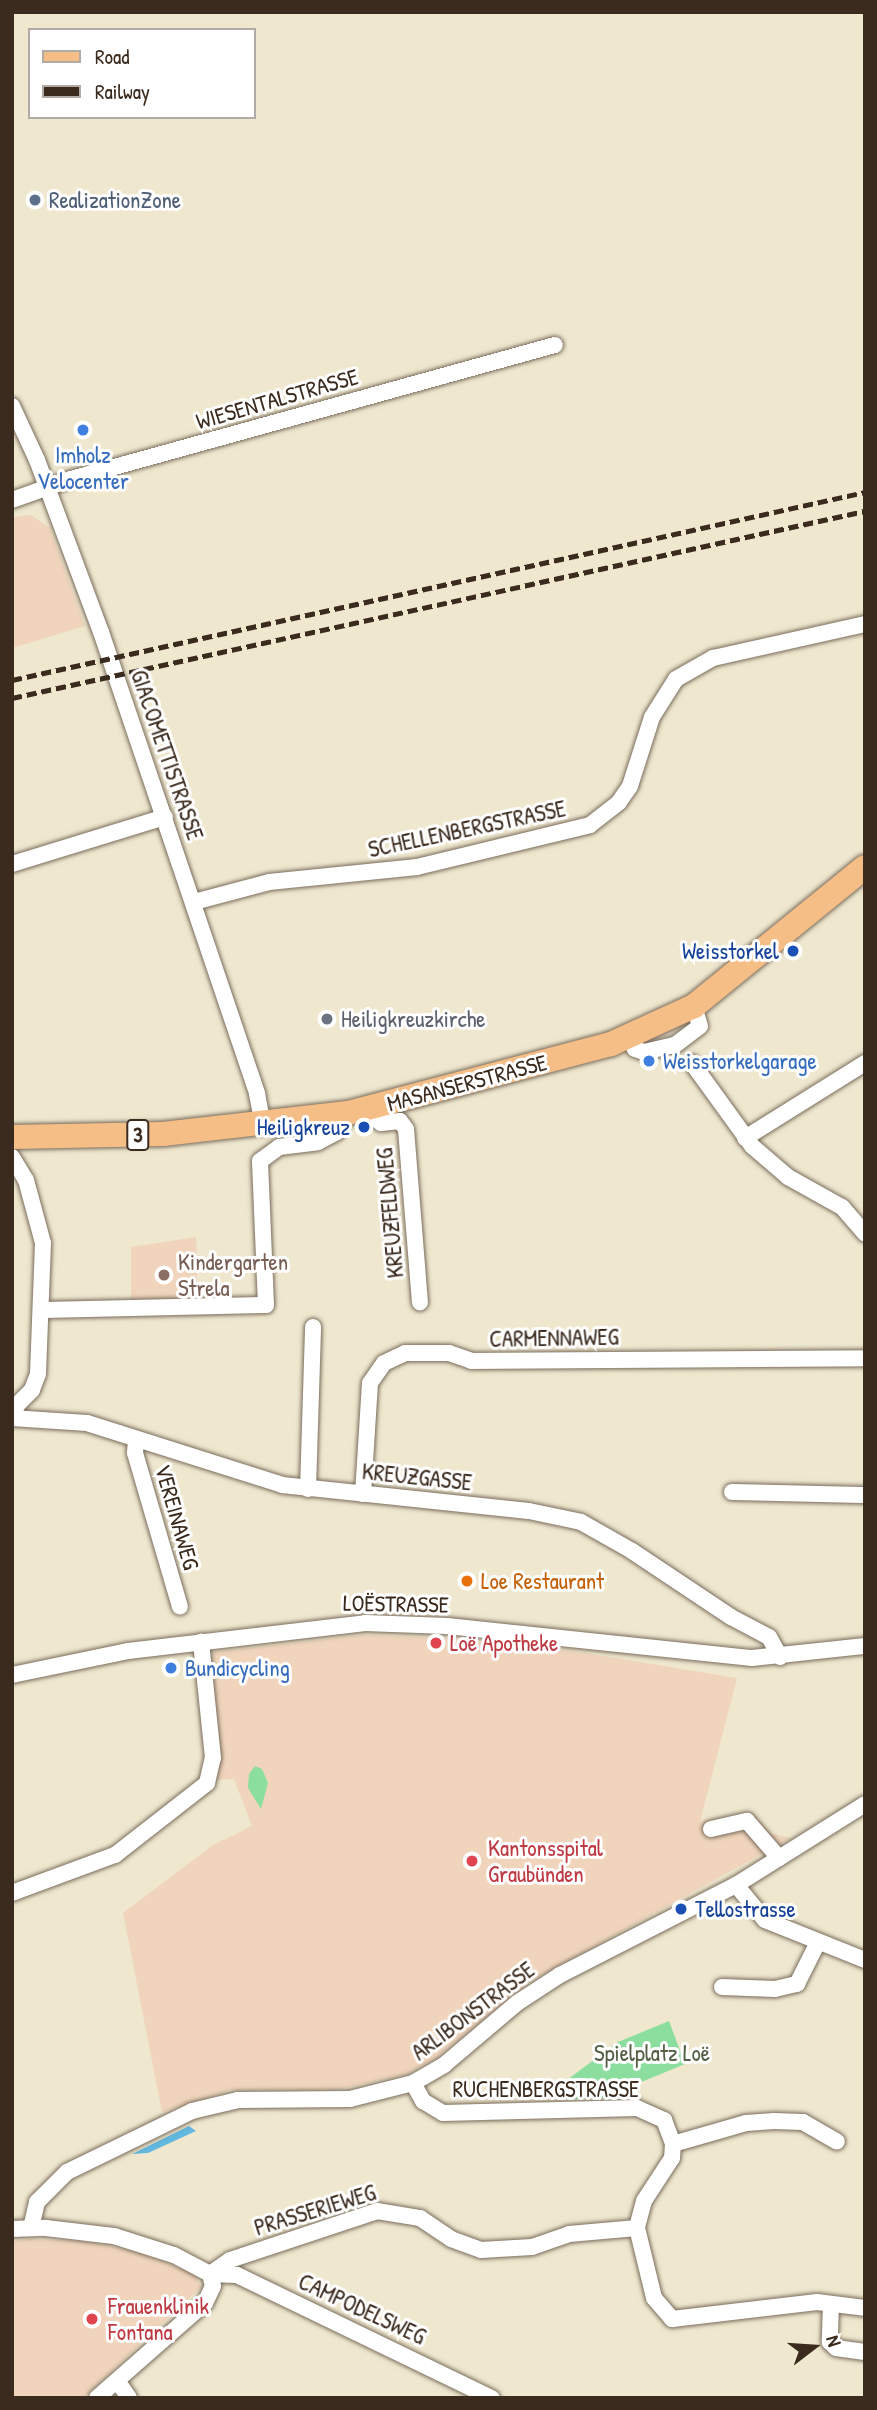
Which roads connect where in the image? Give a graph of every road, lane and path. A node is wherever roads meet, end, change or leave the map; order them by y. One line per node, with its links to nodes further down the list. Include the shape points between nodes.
1 (555, 345): 3 (street, WIESENTALSTRASSE)
2 (12, 406): 3 (street, GIACOMETTISTRASSE)
3 (48, 487): 4 (street, WIESENTALSTRASSE); 6 (street, GIACOMETTISTRASSE)
4 (12, 500)
5 (865, 624): 9 (street, SCHELLENBERGSTRASSE, via 713,657 682,674 662,696 652,717 630,786 619,802 590,825 417,867 269,881)
6 (165, 817): 7 (street); 9 (street, GIACOMETTISTRASSE)
7 (12, 864)
8 (865, 867): 12 (main road, MASANSERSTRASSE / 3, via 694,1006 629,1037)
9 (194, 902): 13 (street, GIACOMETTISTRASSE)
10 (692, 1063): 15 (street)
11 (865, 1063): 15 (street)
12 (357, 1111): 13 (main road, MASANSERSTRASSE / 3); 18 (street, KREUZFELDWEG, via 381,1123 400,1121 407,1129); 19 (street, via 337,1132 279,1147 260,1161 266,1305)
13 (263, 1125): 14 (main road, MASANSERSTRASSE / 3, via 163,1134)
14 (12, 1137)
15 (745, 1138): 17 (street, via 786,1175 842,1207)
16 (12, 1157): 19 (street, via 26,1180 43,1243)
17 (865, 1233)
18 (420, 1302)
19 (41, 1310): 22 (street, via 36,1383 16,1406)
20 (313, 1327): 24 (street)
21 (865, 1358): 26 (street, CARMENNAWEG, via 472,1361 449,1353 405,1353 384,1363 370,1382)
22 (14, 1418): 23 (street, KREUZGASSE, via 78,1422)
23 (136, 1439): 24 (street, KREUZGASSE, via 260,1480); 28 (street, VEREINAWEG, via 135,1453)
24 (308, 1489): 26 (street, KREUZGASSE)
25 (732, 1492): 27 (street)
26 (363, 1494): 31 (street, KREUZGASSE, via 539,1512 581,1522 769,1637)
27 (865, 1495)
28 (180, 1608)
29 (201, 1642): 31 (street, LOËSTRASSE, via 339,1625 407,1623 714,1656); 32 (street, LOËSTRASSE); 37 (street, via 213,1758 207,1783 115,1855)
30 (864, 1649): 31 (street, LOËSTRASSE)
31 (779, 1657)
32 (12, 1675)
33 (865, 1804): 35 (street, ARLIBONSTRASSE)
34 (711, 1829): 35 (street, via 747,1821)
35 (779, 1858): 36 (street, ARLIBONSTRASSE)
36 (736, 1885): 38 (street, via 765,1920); 41 (street, ARLIBONSTRASSE, via 560,1975)
37 (12, 1894)
38 (818, 1942): 39 (street); 40 (street, via 797,1984 775,1989)
39 (865, 1960)
40 (722, 1987)
41 (413, 2083): 43 (street, RUCHENBERGSTRASSE, via 423,2101 443,2113 652,2111 664,2120); 44 (street, ARLIBONSTRASSE, via 349,2099 239,2100 192,2111 67,2172 37,2203)
42 (836, 2142): 43 (street, via 803,2122 774,2121 746,2123)
43 (673, 2144): 45 (street, via 672,2158 644,2201)
44 (31, 2228): 46 (street); 47 (street, via 114,2236 174,2255)
45 (637, 2228): 47 (street, PRASSERIEWEG, via 569,2234 532,2247 481,2250 451,2239 420,2218 377,2211 230,2260); 48 (street, via 654,2298 672,2319)
46 (12, 2229)
47 (210, 2274): 51 (street, via 213,2286 205,2303); 54 (street, CAMPODELSWEG, via 237,2275)
48 (831, 2304): 49 (street); 50 (street, via 830,2342 836,2348)
49 (865, 2308)
50 (865, 2352)
51 (118, 2382): 52 (street); 53 (street)
52 (97, 2398)
53 (129, 2398)
54 (492, 2398)

